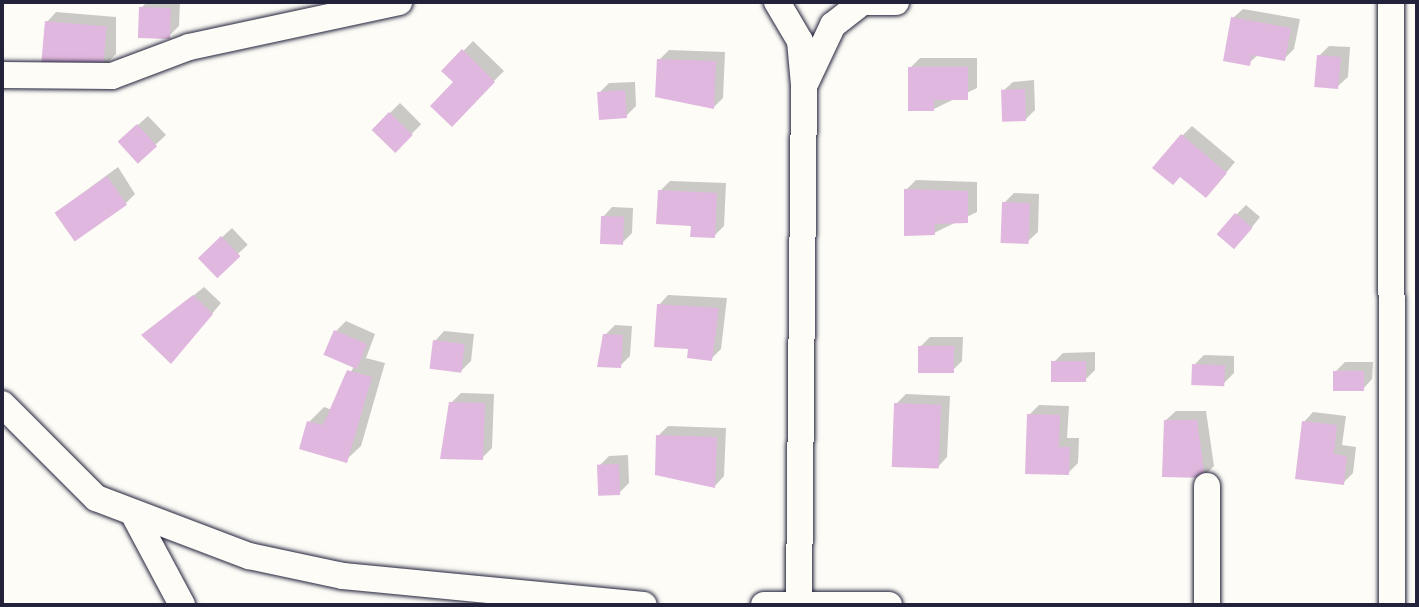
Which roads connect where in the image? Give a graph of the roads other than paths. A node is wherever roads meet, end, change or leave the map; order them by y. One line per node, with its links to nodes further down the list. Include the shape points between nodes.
1 (399, 2): 7 (street, via 189,47 112,76)
2 (777, 2): 8 (street, via 800,41)
3 (855, 2): 4 (street)
4 (862, 2): 5 (street); 8 (street, via 833,25)
5 (896, 2)
6 (1391, 2): 18 (street)
7 (2, 75)
8 (804, 85): 12 (street)
9 (2, 404): 11 (street, via 69,476)
10 (1207, 486): 17 (street)
11 (134, 515): 13 (street); 14 (street, via 249,556 343,576)
12 (799, 600): 15 (street); 16 (street)
13 (182, 605)
14 (644, 605)
15 (764, 605)
16 (889, 605)
17 (1207, 605)
18 (1392, 605)

